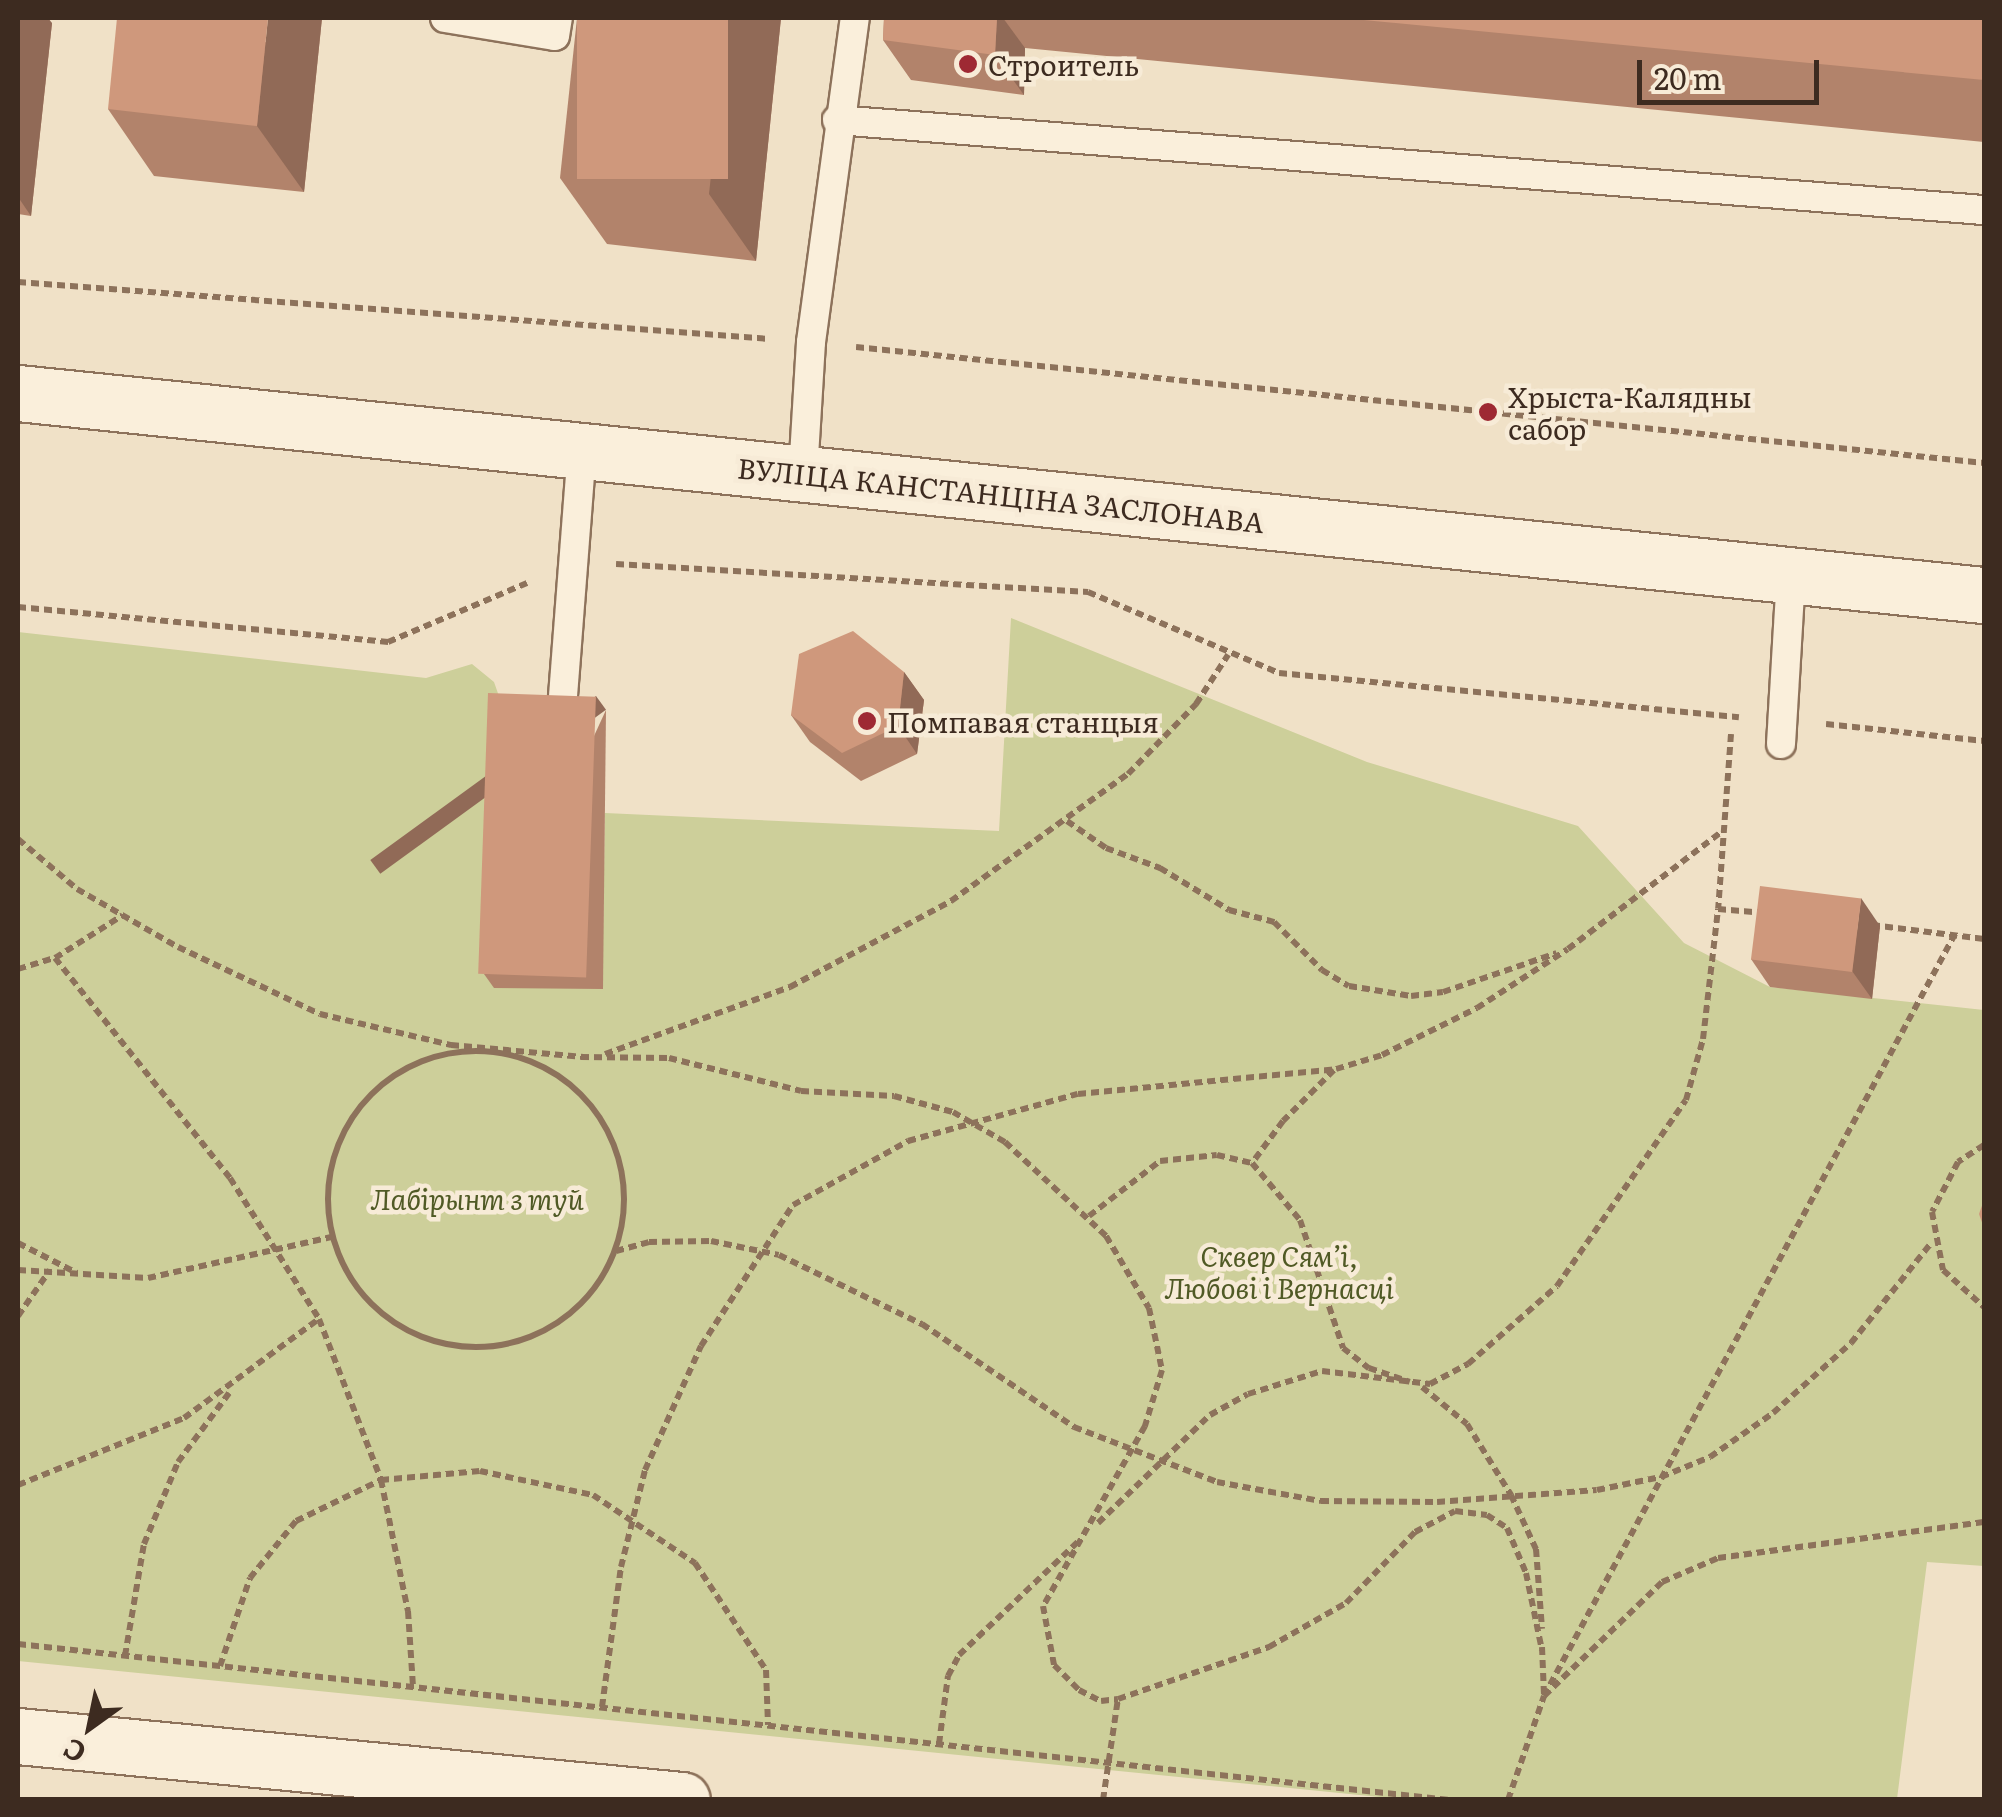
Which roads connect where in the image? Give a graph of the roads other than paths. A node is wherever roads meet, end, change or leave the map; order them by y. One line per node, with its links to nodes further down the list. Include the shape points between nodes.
1 (445, 18): 2 (lane, via 555,36)
2 (558, 18)
3 (854, 18): 4 (lane)
4 (837, 120): 5 (lane); 8 (lane)
5 (1984, 210)
6 (18, 393): 7 (main road, ВУЛІЦА КАНСТАНЦІНА ЗАСЛОНАВА)
7 (582, 451): 8 (main road, ВУЛІЦА КАНСТАНЦІНА ЗАСЛОНАВА); 11 (lane)
8 (803, 473): 9 (main road, ВУЛІЦА КАНСТАНЦІНА ЗАСЛОНАВА)
9 (1791, 575): 10 (main road, ВУЛІЦА КАНСТАНЦІНА ЗАСЛОНАВА); 12 (lane)
10 (1984, 595)
11 (562, 709)
12 (1782, 732)
13 (18, 1736): 14 (main road)
14 (682, 1800)

